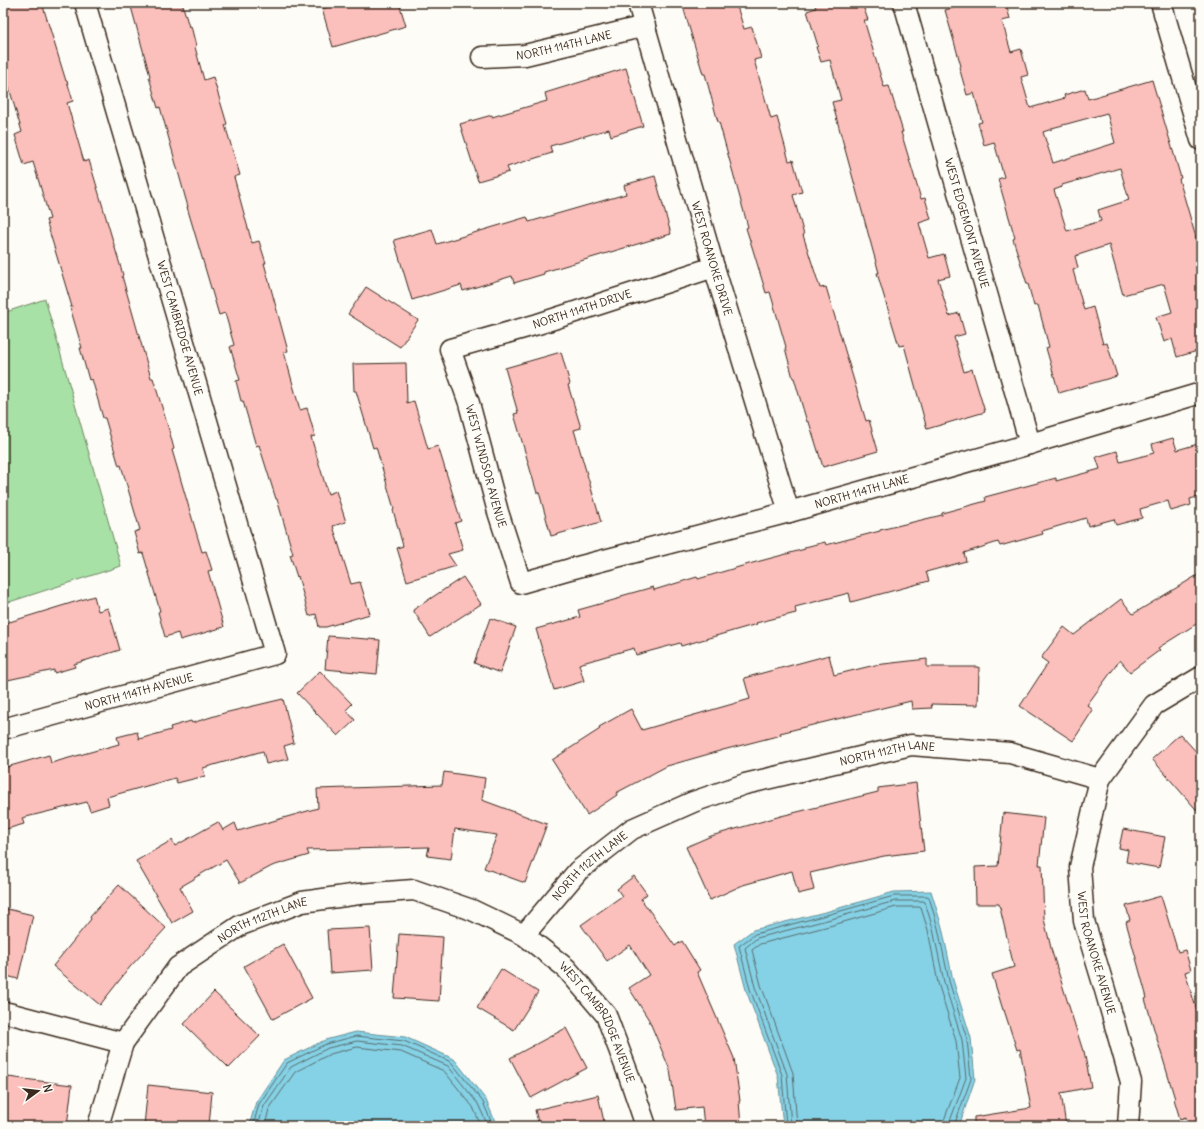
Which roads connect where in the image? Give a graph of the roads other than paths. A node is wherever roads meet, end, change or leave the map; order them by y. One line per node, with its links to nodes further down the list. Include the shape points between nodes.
1 (85, 3): 14 (street, WEST CAMBRIDGE AVENUE)
2 (638, 3): 5 (street, WEST ROANOKE DRIVE)
3 (904, 3): 11 (street, WEST EDGEMONT AVENUE)
4 (1161, 3): 7 (street)
5 (645, 26): 6 (street, NORTH 114TH LANE, via 525,55); 8 (street, WEST ROANOKE DRIVE)
6 (482, 57)
7 (1201, 140)
8 (714, 267): 9 (street, NORTH 114TH DRIVE, via 538,324); 12 (street, WEST ROANOKE DRIVE)
9 (450, 349): 13 (street, WEST WINDSOR AVENUE, via 469,403 498,512)
10 (1201, 393): 11 (street, NORTH 114TH LANE)
11 (1030, 444): 12 (street, NORTH 114TH LANE)
12 (789, 512): 13 (street, NORTH 114TH LANE)
13 (521, 583)
14 (275, 654): 16 (street, NORTH 114TH AVENUE)
15 (1201, 677): 17 (street, via 1154,705)
16 (3, 728)
17 (1100, 778): 18 (street, NORTH 112TH LANE, via 1010,752 911,745 745,784 693,802 632,829 578,871); 23 (street, WEST ROANOKE AVENUE, via 1080,867 1084,921 1131,1082)
18 (524, 935): 20 (street, NORTH 112TH LANE, via 472,910 414,890 302,902 241,925 178,967); 22 (street, WEST CAMBRIDGE AVENUE, via 566,968 606,1015)
19 (3, 1013): 20 (street)
20 (123, 1043): 21 (street, NORTH 112TH LANE)
21 (98, 1126)
22 (646, 1126)
23 (1128, 1126)

